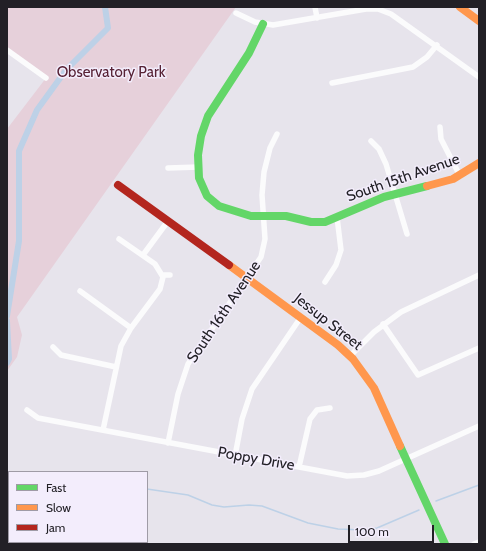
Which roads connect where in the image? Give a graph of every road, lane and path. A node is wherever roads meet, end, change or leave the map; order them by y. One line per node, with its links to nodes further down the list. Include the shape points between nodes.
1 (315, 7): 5 (street)
2 (460, 7): 6 (street)
3 (384, 9): 5 (street, via 366,9); 8 (street)
4 (236, 13): 7 (street)
5 (317, 18): 7 (street, via 286,24)
6 (479, 21)
7 (262, 24): 17 (street, South 15th Avenue, via 249,53 208,116 201,136)
8 (437, 45): 10 (street); 12 (street, via 422,62 409,69)
9 (7, 50): 11 (street)
10 (479, 77)
11 (46, 78)
12 (332, 83)
13 (440, 127): 19 (street, via 441,139)
14 (277, 134): 22 (street, South 16th Avenue, via 270,148 264,172)
15 (371, 141): 21 (street, via 379,149)
16 (479, 163): 19 (street, South 15th Avenue)
17 (199, 167): 18 (street); 22 (street, South 15th Avenue, via 204,190 219,206 240,214)
18 (168, 168)
19 (460, 176): 21 (street, South 15th Avenue)
20 (118, 185): 24 (street, Jessup Street)
21 (396, 194): 23 (street, South 15th Avenue); 25 (street)
22 (264, 216): 23 (street, South 15th Avenue, via 286,216 317,222); 31 (street, South 16th Avenue, via 264,250)
23 (337, 217): 32 (street, via 341,250 336,266)
24 (168, 222): 27 (street); 31 (street, Jessup Street)
25 (407, 234)
26 (119, 239): 27 (street)
27 (143, 255): 30 (street, via 155,264)
28 (170, 275): 30 (street)
29 (479, 275): 35 (street, via 406,308)
30 (163, 276): 36 (street, via 160,289)
31 (248, 279): 34 (street, Jessup Street); 45 (street, South 16th Avenue, via 188,364 178,394)
32 (325, 282)
33 (80, 291): 36 (street)
34 (301, 318): 39 (street, Jessup Street); 46 (street, via 252,389 242,419)
35 (383, 324): 38 (street, via 418,376); 39 (street)
36 (131, 328): 40 (street, via 121,346)
37 (53, 347): 40 (street, via 61,355)
38 (479, 348)
39 (350, 356): 47 (street, Jessup Street, via 374,388)
40 (116, 367): 44 (street)
41 (330, 408): 48 (street, via 317,410 310,419)
42 (27, 410): 44 (street, Poppy Drive, via 38,418)
43 (479, 426): 47 (street, Poppy Drive)
44 (103, 430): 45 (street, Poppy Drive)
45 (168, 443): 46 (street, Poppy Drive)
46 (235, 456): 48 (street, Poppy Drive)
47 (406, 459): 48 (street, Poppy Drive, via 379,471 354,476); 50 (street, Jessup Street)
48 (299, 467)
49 (479, 542): 51 (street)
50 (445, 544)
51 (474, 544)

